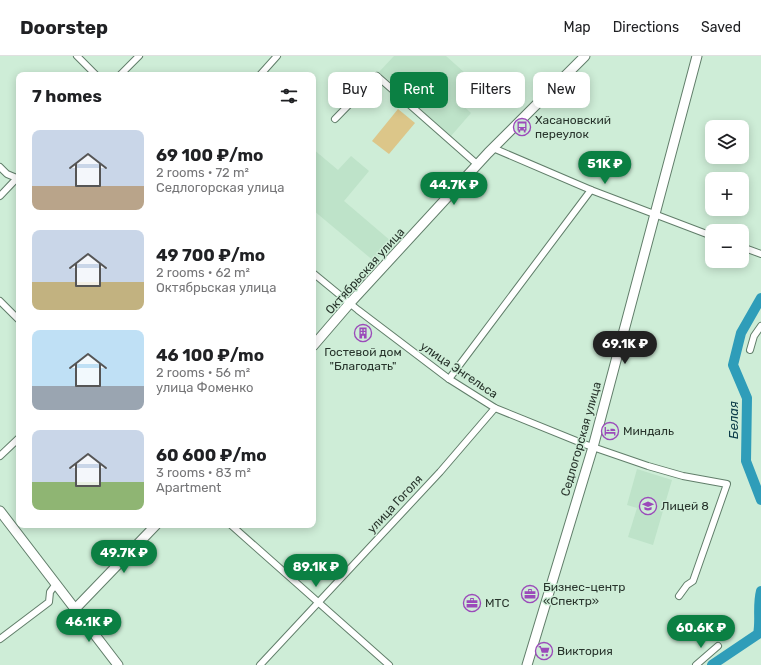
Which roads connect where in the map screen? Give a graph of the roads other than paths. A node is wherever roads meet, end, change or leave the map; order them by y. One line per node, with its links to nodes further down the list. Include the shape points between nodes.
1 (77, 56): 6 (street)
2 (139, 56): 7 (street)
3 (276, 56): 8 (street)
4 (585, 56): 10 (street, Октябрьская улица)
5 (697, 56): 17 (street, Седлогорская улица)
6 (93, 72)
7 (123, 72)
8 (263, 72)
9 (335, 119): 11 (street, via 377,76)
10 (493, 148): 11 (street, Октябрьская улица); 15 (street)
11 (478, 165): 23 (street, Октябрьская улица)
12 (0, 167): 13 (street)
13 (16, 177)
14 (16, 180): 16 (street)
15 (592, 190): 17 (street); 28 (street)
16 (0, 196)
17 (655, 214): 18 (street); 31 (street, Седлогорская улица)
18 (705, 233)
19 (749, 250): 20 (street)
20 (761, 254)
21 (316, 276): 23 (street, улица Энгельса)
22 (0, 300): 24 (street)
23 (350, 304): 26 (street, Октябрьская улица); 28 (street, улица Энгельса)
24 (16, 317)
25 (761, 326): 27 (street, via 754,336)
26 (316, 343)
27 (750, 350)
28 (449, 379): 29 (street, улица Энгельса)
29 (495, 408): 31 (street, улица Энгельса); 38 (street, улица Гоголя, via 440,472)
30 (16, 441): 32 (street)
31 (593, 448): 37 (street, улица Энгельса, via 677,475 727,484 692,581); 45 (street, Седлогорская улица)
32 (0, 456)
33 (0, 511): 36 (street)
34 (153, 528): 39 (street)
35 (234, 528): 38 (street)
36 (56, 584): 39 (street); 40 (street, via 50,592 49,602)
37 (679, 596)
38 (319, 603): 43 (street, улица Гоголя); 44 (street)
39 (76, 608): 42 (street)
40 (0, 639)
41 (718, 646): 46 (street)
42 (118, 665)
43 (260, 665)
44 (389, 665)
45 (527, 665)
46 (696, 665)

